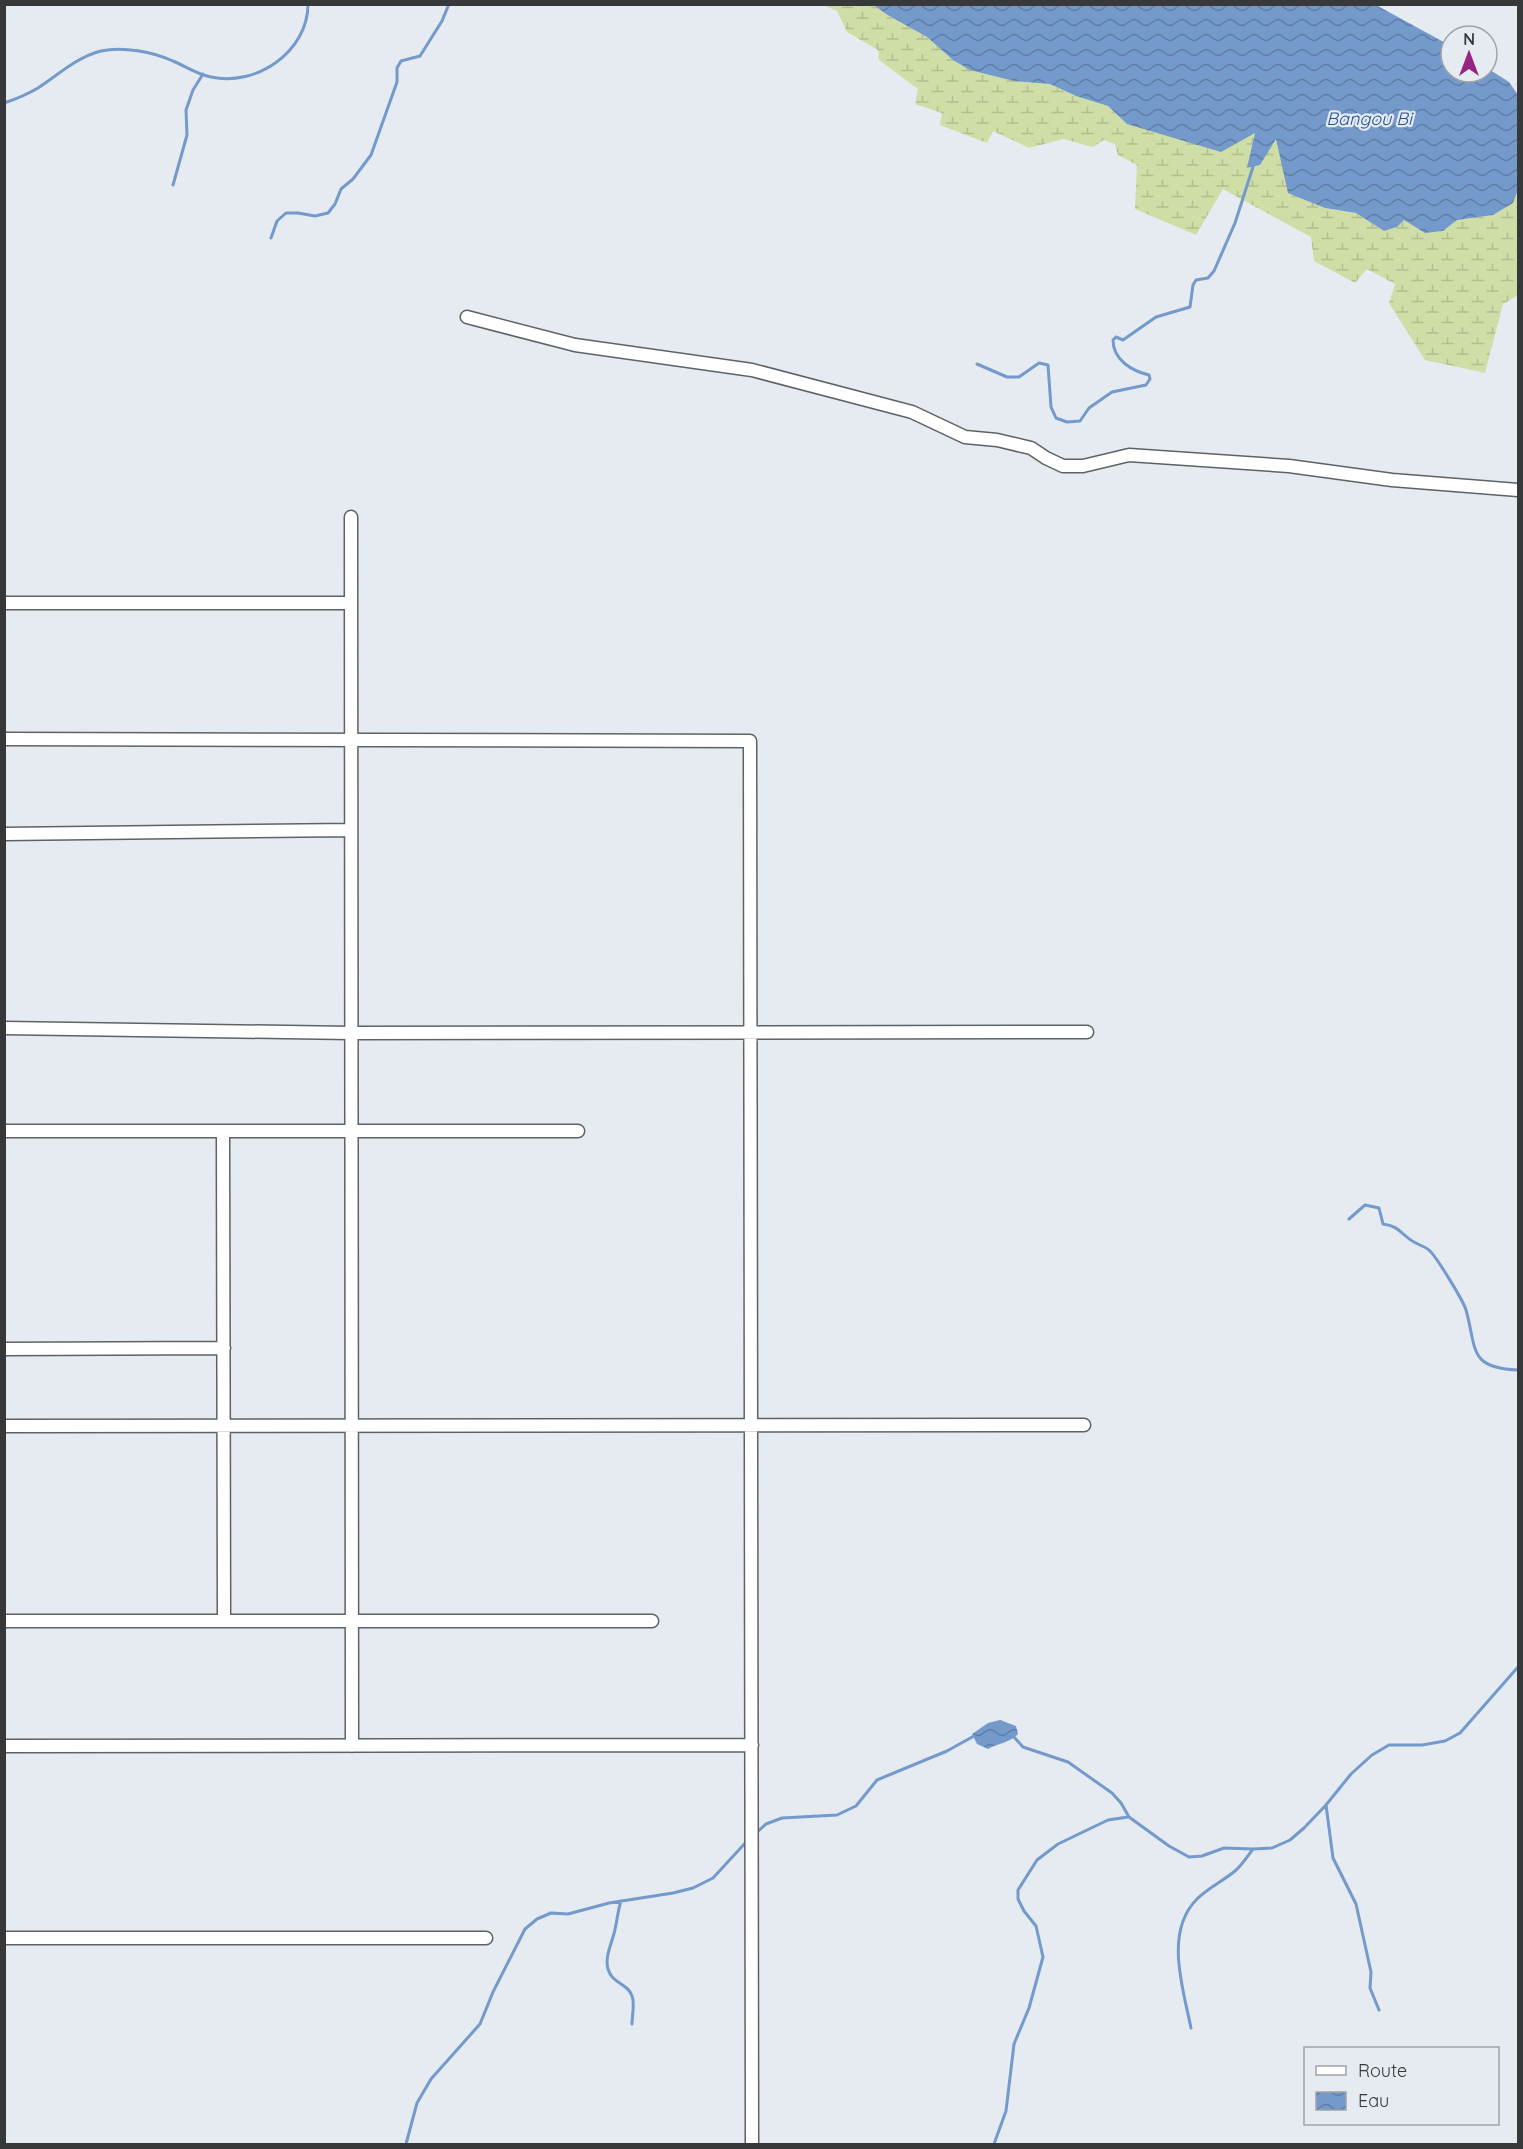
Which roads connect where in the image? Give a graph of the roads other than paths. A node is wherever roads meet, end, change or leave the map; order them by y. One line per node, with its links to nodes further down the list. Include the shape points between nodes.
1 (467, 317): 2 (street, via 575,345 752,370 912,412 965,437 1031,448 1063,466 1083,466 1129,455 1289,466 1392,480)
2 (1518, 490)
3 (351, 517): 5 (street)
4 (4, 603): 5 (street)
5 (351, 603): 7 (street)
6 (4, 739): 7 (street)
7 (351, 740): 8 (street); 13 (street, via 750,741)
8 (351, 830): 9 (street); 12 (street)
9 (4, 834)
10 (4, 1028): 12 (street)
11 (1087, 1032): 13 (street)
12 (351, 1033): 13 (street); 16 (street)
13 (751, 1033): 22 (street)
14 (4, 1131): 15 (street)
15 (223, 1131): 16 (street); 19 (street)
16 (352, 1131): 17 (street); 21 (street)
17 (578, 1131)
18 (4, 1348): 19 (street)
19 (224, 1348): 20 (street)
20 (224, 1425): 21 (street); 24 (street); 26 (street)
21 (352, 1425): 22 (street); 27 (street)
22 (752, 1425): 23 (street); 31 (street)
23 (1084, 1425)
24 (4, 1426)
25 (4, 1621): 26 (street)
26 (224, 1621): 27 (street)
27 (352, 1621): 28 (street); 30 (street)
28 (652, 1621)
29 (4, 1746): 30 (street)
30 (352, 1746): 31 (street)
31 (752, 1746): 34 (street)
32 (4, 1938): 33 (street)
33 (486, 1938)
34 (752, 2145)

